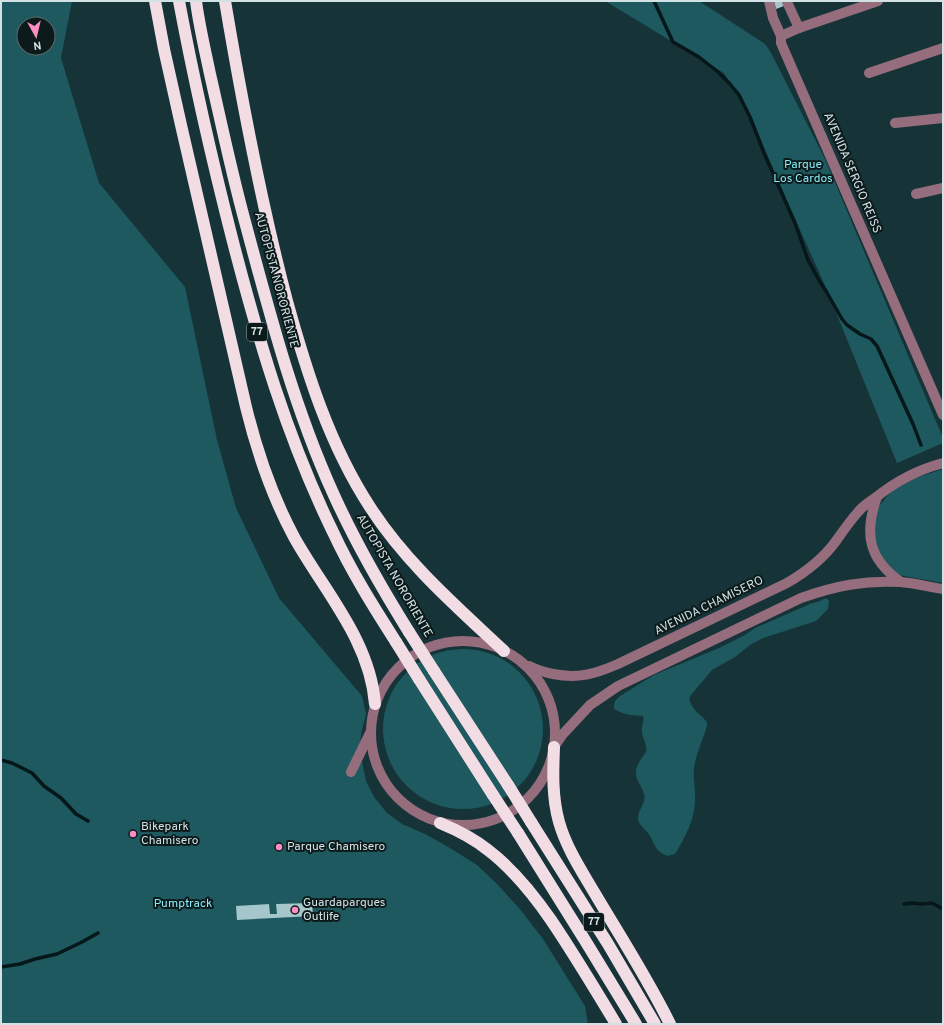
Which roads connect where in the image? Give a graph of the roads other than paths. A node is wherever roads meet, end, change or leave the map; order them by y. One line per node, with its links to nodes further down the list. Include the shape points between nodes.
1 (155, 1): 23 (highway, via 181,125 258,452 286,522 349,625 363,654 372,680)
2 (179, 1): 29 (highway, 77, bridge, via 206,133 253,317 274,389 296,449 332,531 358,582)
3 (196, 1): 30 (highway, AUTOPISTA NORORIENTE / 77, bridge, via 221,122 268,310 294,393 344,517 376,578 409,632 616,957)
4 (225, 1): 21 (highway, via 273,247 310,381 336,447 369,507 399,546 442,593)
5 (769, 1): 9 (street, AVENIDA SERGIO REISS)
6 (878, 1): 8 (street)
7 (787, 2): 8 (street)
8 (799, 28): 9 (street)
9 (781, 36): 16 (street, AVENIDA SERGIO REISS, via 781,43)
10 (943, 48): 11 (street)
11 (869, 73)
12 (943, 118): 13 (street)
13 (895, 123)
14 (943, 188): 15 (street)
15 (916, 194)
16 (943, 415)
17 (943, 463): 18 (street, AVENIDA CHAMISERO, via 903,478)
18 (877, 497): 19 (street, via 870,525 871,544 884,568); 22 (street, AVENIDA CHAMISERO, via 860,510 821,559 800,575 618,664 580,676 537,671)
19 (901, 582): 20 (street); 25 (street, via 867,582 838,586 801,598 618,686 590,705)
20 (943, 589)
21 (504, 651): 22 (street); 23 (street, via 477,642 463,641 448,642 421,651 409,658 388,679)
22 (523, 664): 25 (street, via 543,687 550,701 554,716)
23 (375, 704): 24 (street)
24 (370, 731): 26 (street); 27 (street, via 378,771 390,789 411,809)
25 (554, 747): 27 (street, via 541,783 514,810 497,819 478,824); 31 (highway, via 554,798 564,837)
26 (350, 772)
27 (440, 823): 28 (highway, via 467,835 485,847 520,880 563,938)
28 (616, 1024)
29 (636, 1024)
30 (655, 1024)
31 (670, 1024)

